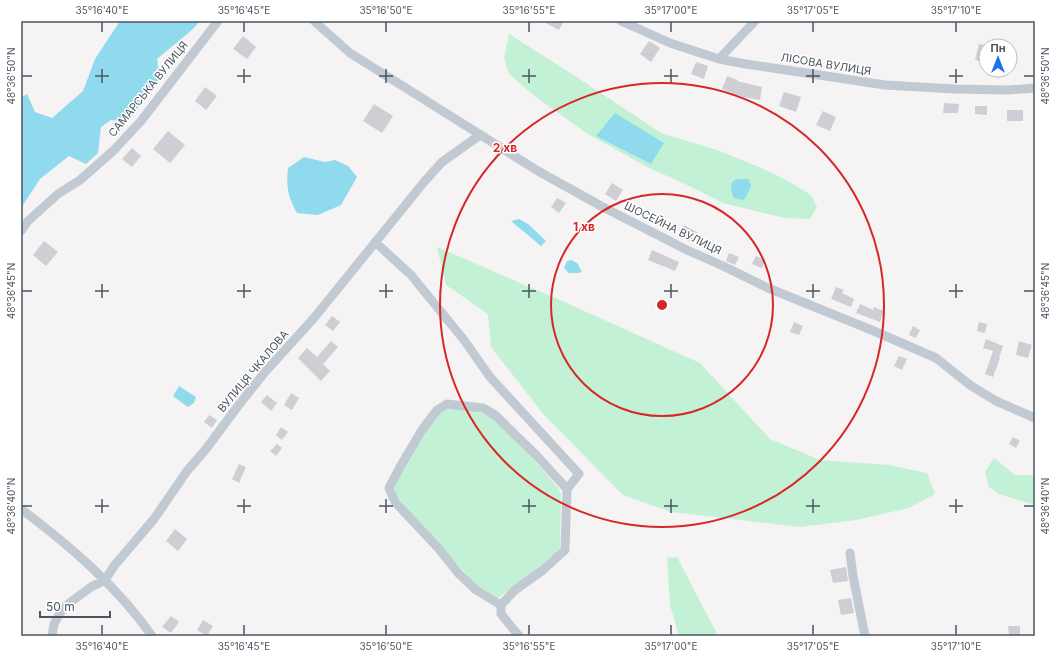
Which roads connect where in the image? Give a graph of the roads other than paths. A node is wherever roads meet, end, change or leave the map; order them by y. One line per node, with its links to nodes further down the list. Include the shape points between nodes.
1 (218, 21): 8 (street, САМАРСЬКА ВУЛИЦЯ, via 141,121 118,146 80,180 58,194 28,221)
2 (623, 21): 5 (street, ЛІСОВА ВУЛИЦЯ, via 670,43)
3 (755, 21): 5 (street)
4 (318, 22): 7 (street, ШОСЕЙНА ВУЛИЦЯ, via 350,53)
5 (718, 59): 6 (street, ЛІСОВА ВУЛИЦЯ, via 884,85 955,90)
6 (1035, 88)
7 (480, 135): 9 (street, ВУЛИЦЯ ЧКАЛОВА, via 442,162); 10 (street, ШОСЕЙНА ВУЛИЦЯ, via 538,171 687,250 768,288 936,358 970,385)
8 (21, 231)
9 (375, 242): 11 (street, via 411,275 464,340 490,377 579,474); 14 (street, ВУЛИЦЯ ЧКАЛОВА, via 314,318 265,372)
10 (1035, 418)
11 (567, 489): 15 (street, via 565,550 515,590); 15 (street, via 495,415 483,408 447,404 437,410 400,467 389,488 395,502 459,574 476,590)
12 (21, 509): 14 (street, via 60,538)
13 (850, 552): 19 (street)
14 (105, 580): 16 (street, via 68,604 54,624); 17 (street)
15 (502, 605): 18 (street, via 501,614)
16 (52, 636)
17 (152, 636)
18 (519, 636)
19 (865, 636)

